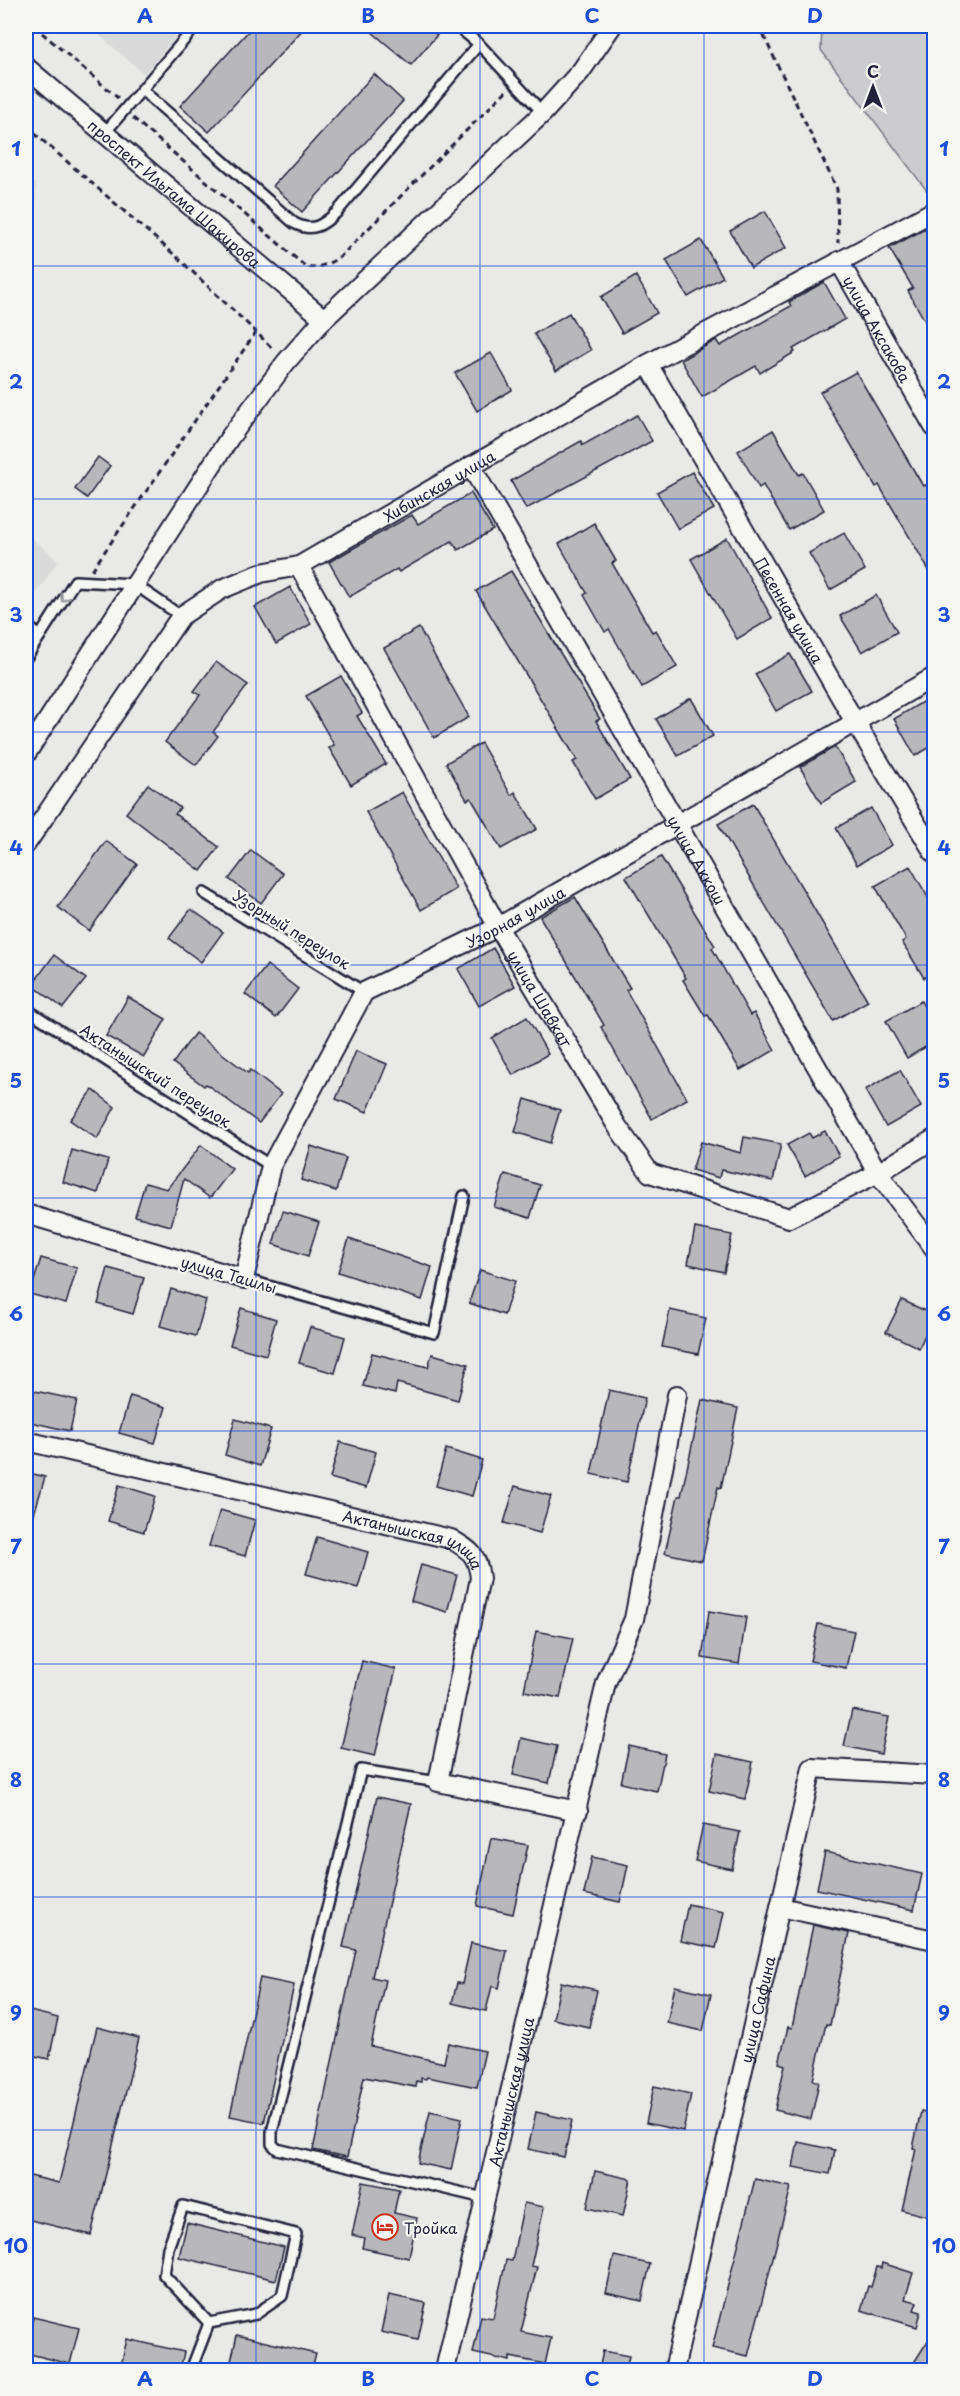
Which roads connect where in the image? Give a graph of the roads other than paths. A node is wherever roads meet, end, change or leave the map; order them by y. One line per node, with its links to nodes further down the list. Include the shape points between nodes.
1 (196, 26): 6 (lane)
2 (457, 26): 4 (lane)
3 (612, 26): 7 (street, via 581,71)
4 (479, 44): 6 (lane, via 338,212 313,229 294,224); 7 (lane)
5 (26, 68): 8 (street, проспект Ильгама Шакирова)
6 (142, 90): 8 (lane)
7 (543, 113): 11 (street)
8 (103, 135): 11 (street, проспект Ильгама Шакирова)
9 (934, 211): 10 (street, Хибинская улица)
10 (839, 261): 12 (street, Хибинская улица); 13 (street, улица Аксакова)
11 (324, 319): 16 (street, via 230,437)
12 (648, 364): 14 (street, Хибинская улица); 22 (street, Песенная улица)
13 (934, 427)
14 (471, 466): 15 (street, Хибинская улица); 24 (street, улица Аккош)
15 (299, 566): 17 (street, Хибинская улица, via 261,573 222,589); 28 (street, улица Шавкат)
16 (134, 584): 17 (lane); 19 (lane, one-way to 19, via 75,581); 23 (street)
17 (181, 616): 25 (street, Хибинская улица)
18 (26, 625): 19 (lane)
19 (40, 636): 20 (lane)
20 (26, 658)
21 (934, 677): 22 (street, Узорная улица)
22 (855, 722): 24 (street, Узорная улица); 26 (street, Песенная улица)
23 (26, 754)
24 (677, 824): 28 (street, Узорная улица); 33 (street, улица Аккош)
25 (26, 844)
26 (934, 853)
27 (204, 893): 29 (lane, Узорный переулок)
28 (498, 927): 29 (street, Узорная улица); 33 (street, улица Шавкат, via 617,1126 650,1173 789,1218)
29 (364, 992): 32 (street)
30 (26, 1009): 32 (lane, Актанышский переулок)
31 (934, 1139): 33 (street)
32 (271, 1166): 37 (street)
33 (878, 1173): 36 (street, улица Аккош)
34 (464, 1196): 37 (lane, улица Ташлы, via 434,1333)
35 (26, 1214): 37 (street, улица Ташлы)
36 (934, 1248)
37 (244, 1279)
38 (677, 1395): 42 (street, Актанышская улица, via 634,1619 606,1683)
39 (26, 1441): 41 (street, Актанышская улица, via 451,1539 469,1550 478,1561 480,1578)
40 (934, 1775): 43 (street, улица Сафина, via 812,1768)
41 (438, 1782): 42 (street); 45 (lane, via 361,1770 272,2144 277,2149)
42 (578, 1811): 45 (street, Актанышская улица)
43 (780, 1907): 44 (street); 49 (street, улица Сафина)
44 (934, 1940)
45 (484, 2198): 48 (street, Актанышская улица)
46 (209, 2323): 46 (lane, via 256,2314 282,2296 297,2234 183,2206 168,2248 164,2275); 47 (lane)
47 (191, 2370)
48 (445, 2370)
49 (674, 2370)

